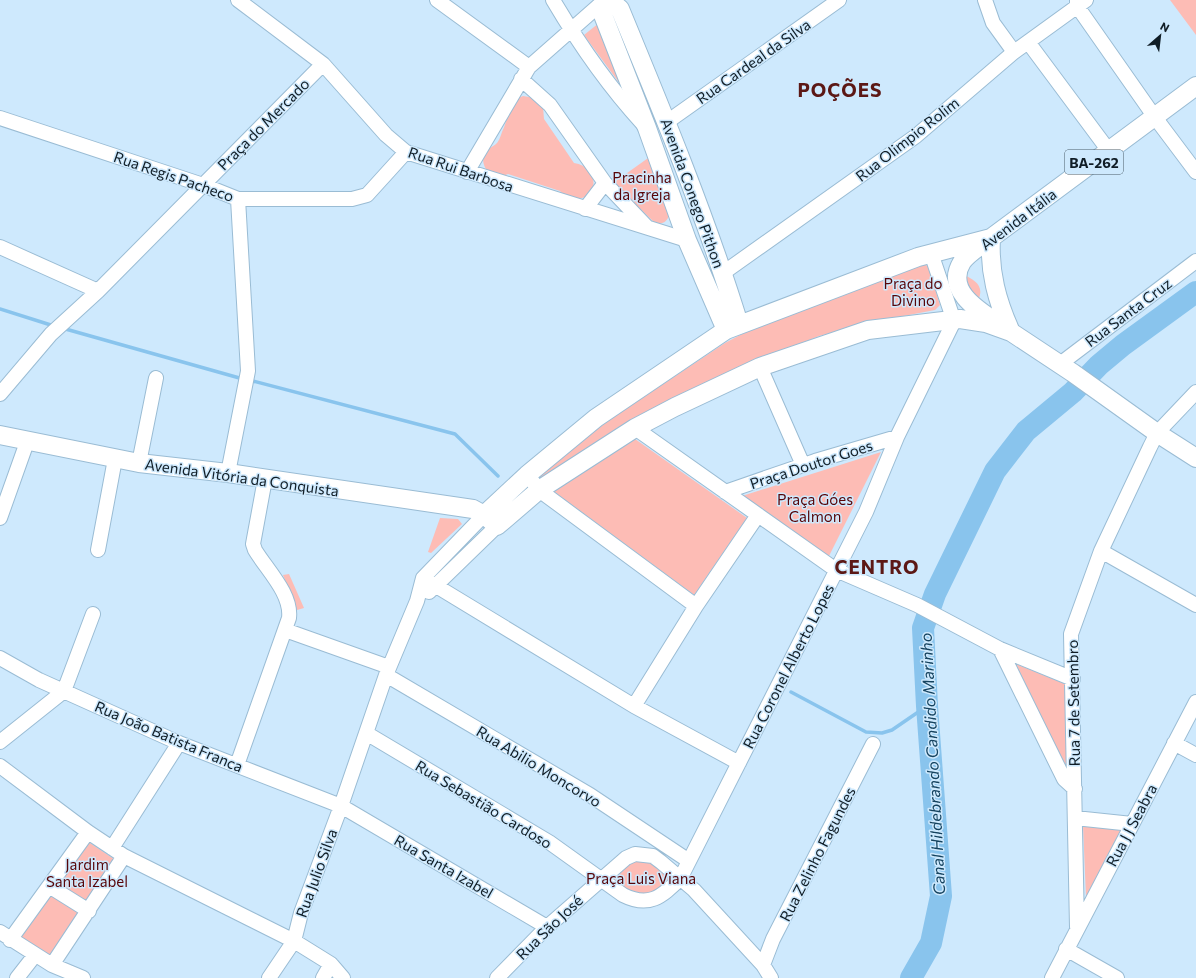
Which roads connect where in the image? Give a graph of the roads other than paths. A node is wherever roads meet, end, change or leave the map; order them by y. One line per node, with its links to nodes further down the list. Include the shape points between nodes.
1 (238, 0): 12 (street, Rua Rui Barbosa)
2 (437, 0): 13 (street)
3 (553, 0): 9 (street)
4 (606, 0): 9 (street); 19 (main road, Avenida Conego Pithon, via 604,14)
5 (610, 0): 18 (main road, Avenida Conego Pithon, via 620,9)
6 (839, 0): 18 (street, Rua Cardeal da Silva)
7 (985, 0): 11 (street, via 993,23)
8 (1080, 2): 10 (street, Rua Olimpio Rolim); 16 (street)
9 (571, 30): 13 (street); 19 (street, via 624,103)
10 (1028, 42): 11 (street, Rua Olimpio Rolim); 20 (street)
11 (1014, 52): 35 (street, Rua Olimpio Rolim, via 916,136)
12 (323, 64): 21 (street, Rua Rui Barbosa, via 386,134); 25 (street, Praça do Mercado)
13 (529, 67): 14 (street)
14 (521, 79): 22 (street); 24 (street, via 550,105)
15 (1196, 86): 16 (main road, Avenida Itália / BA-262)
16 (1154, 116): 20 (main road, Avenida Itália / BA-262); 23 (street)
17 (0, 118): 25 (street, Rua Regis Pacheco)
18 (667, 122): 35 (main road, Avenida Conego Pithon)
19 (647, 128): 30 (main road, Avenida Conego Pithon)
20 (1109, 151): 29 (main road, Avenida Itália / BA-262)
21 (406, 152): 22 (street, Rua Rui Barbosa); 26 (street, Rua Regis Pacheco, via 366,195 352,199)
22 (467, 172): 27 (street, Rua Rui Barbosa)
23 (1196, 172)
24 (605, 183): 27 (street); 28 (street)
25 (203, 185): 26 (street, Rua Regis Pacheco); 37 (street, Praça do Mercado)
26 (238, 199): 57 (street, via 248,371)
27 (585, 209): 28 (street, Rua Rui Barbosa)
28 (647, 227): 30 (street, Rua Rui Barbosa)
29 (991, 238): 32 (main road); 33 (main road, Avenida Itália); 36 (main road)
30 (687, 240): 41 (main road, Avenida Conego Pithon)
31 (0, 247): 37 (street)
32 (935, 252): 33 (main road); 40 (street); 41 (main road)
33 (963, 261): 36 (main road); 39 (main road, via 958,270 957,285)
34 (1196, 261): 44 (street, Rua Santa Cruz)
35 (723, 273): 41 (main road, Avenida Conego Pithon)
36 (992, 275): 38 (main road)
37 (98, 291): 47 (street, Praça do Mercado, via 50,334)
38 (996, 293): 39 (main road); 42 (main road, via 1000,309)
39 (981, 316): 40 (main road); 42 (main road)
40 (957, 320): 43 (main road, via 868,330); 51 (street, Rua Coronel Alberto Lopes)
41 (733, 328): 58 (main road, via 596,418)
42 (1011, 332): 44 (main road)
43 (760, 367): 48 (main road); 56 (street)
44 (1067, 368): 49 (main road)
45 (156, 378): 55 (street)
46 (1196, 392): 49 (street, Rua 7 de Setembro)
47 (0, 394)
48 (635, 428): 60 (main road); 61 (street)
49 (1157, 433): 53 (main road); 67 (street, Rua 7 de Setembro)
50 (0, 435): 52 (main road, Avenida Vitória da Conquista)
51 (897, 437): 56 (street, Praça Doutor Goes); 68 (street, Rua Coronel Alberto Lopes, via 866,512)
52 (27, 442): 54 (main road, Avenida Vitória da Conquista); 64 (street)
53 (1196, 458)
54 (115, 459): 55 (main road, Avenida Vitória da Conquista); 66 (street)
55 (139, 463): 57 (main road, Avenida Vitória da Conquista)
56 (803, 465): 61 (street, Praça Doutor Goes)
57 (228, 473): 59 (main road, Avenida Vitória da Conquista)
58 (527, 475): 60 (street); 62 (main road)
59 (265, 479): 62 (main road, Avenida Vitória da Conquista, via 473,509); 75 (street, via 253,544 288,603 290,611)
60 (539, 490): 65 (main road); 73 (street)
61 (725, 492): 63 (street)
62 (484, 515): 65 (main road, Avenida Vitória da Conquista); 69 (street)
63 (758, 515): 68 (street); 73 (street)
64 (0, 518)
65 (497, 526): 70 (street)
66 (98, 550)
67 (1101, 551): 72 (street); 79 (street, Rua 7 de Setembro, via 1072,634)
68 (836, 570): 76 (street, via 917,604); 89 (street, Rua Coronel Alberto Lopes)
69 (423, 578): 70 (street); 71 (street, Rua Julio Silva)
70 (436, 587): 71 (street); 82 (street)
71 (417, 601): 78 (street, Rua Julio Silva)
72 (1196, 605)
73 (696, 606): 82 (street)
74 (93, 614): 80 (street)
75 (285, 630): 78 (street, Rua Abilio Moncorvo); 90 (street)
76 (1000, 649): 79 (street); 92 (street, via 1064,779)
77 (0, 658): 80 (street, Rua João Batista Franca)
78 (388, 671): 83 (street, Rua Julio Silva); 99 (street, Rua Abilio Moncorvo, via 590,795)
79 (1073, 679): 92 (street, Rua 7 de Setembro)
80 (64, 691): 84 (street); 85 (street, Rua João Batista Franca)
81 (1196, 702): 86 (street, Rua J J Seabra)
82 (634, 706): 89 (street)
83 (366, 734): 93 (street, Rua Julio Silva); 100 (street, Rua Sebastião Cardoso, via 549,842)
84 (0, 742)
85 (179, 743): 90 (street, Rua João Batista Franca); 97 (street)
86 (1174, 743): 88 (street); 95 (street, Rua J J Seabra)
87 (873, 744): 112 (street, Rua Zelinho Fagundes, via 773,939)
88 (1196, 755)
89 (739, 763): 99 (street, Rua Coronel Alberto Lopes)
90 (237, 765): 93 (street, Rua João Batista Franca)
91 (0, 766): 96 (street)
92 (1075, 789): 94 (street, Rua 7 de Setembro)
93 (341, 806): 104 (street, Rua Santa Izabel); 107 (street, Rua Julio Silva, via 301,913)
94 (1075, 818): 95 (street); 105 (street, Rua 7 de Setembro)
95 (1132, 824): 105 (street, Rua J J Seabra)
96 (88, 832): 97 (street); 102 (street)
97 (112, 848): 98 (street)
98 (124, 856): 103 (street); 107 (street)
99 (690, 861): 101 (street, Rua Coronel Alberto Lopes)
100 (602, 878): 101 (street, via 623,895 633,900 644,901 655,899 665,893); 101 (street, Rua São José, via 626,858 644,854 653,856); 104 (street, Rua São José)
101 (680, 879): 112 (street, Rua São José, via 694,890)
102 (49, 886): 103 (street); 106 (street)
103 (89, 911): 111 (street)
104 (547, 927): 118 (street, Rua São José)
105 (1077, 927): 108 (street, Rua J J Seabra)
106 (5, 936): 109 (street)
107 (294, 941): 110 (street); 115 (street)
108 (1066, 949): 120 (street, Rua J J Seabra); 121 (street)
109 (35, 955): 111 (street); 113 (street)
110 (331, 964): 116 (street); 117 (street)
111 (52, 965): 114 (street)
112 (763, 965): 119 (street, Rua São José)
113 (17, 978)
114 (83, 978)
115 (269, 978)
116 (323, 978)
117 (343, 978)
118 (497, 978)
119 (771, 978)
120 (1052, 978)
121 (1117, 978)

